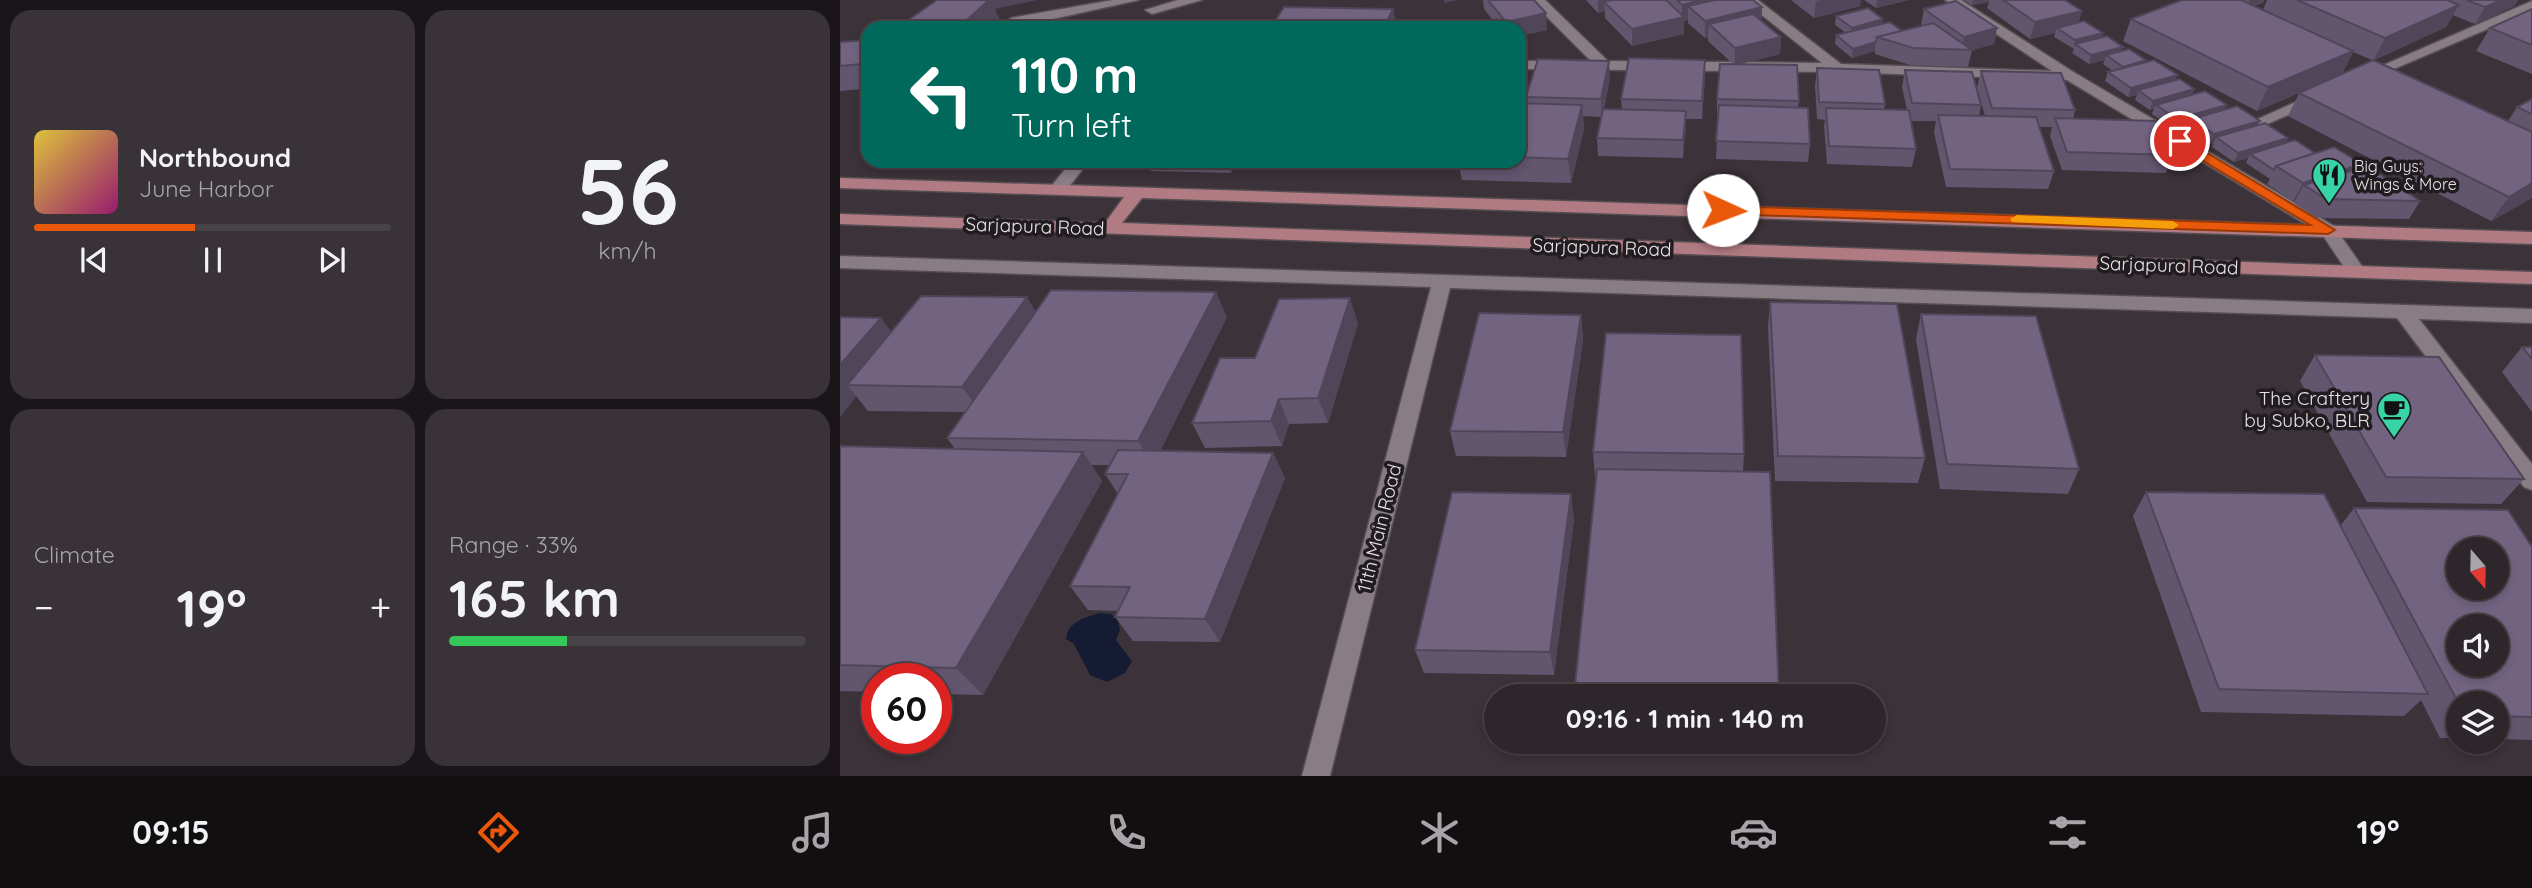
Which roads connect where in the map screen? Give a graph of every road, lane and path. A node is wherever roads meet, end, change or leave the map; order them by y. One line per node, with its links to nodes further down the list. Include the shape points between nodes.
1 (1133, 0): 8 (lane)
2 (1195, 0): 6 (street)
3 (1537, 0): 10 (street)
4 (1750, 0): 11 (street)
5 (1952, 0): 12 (street)
6 (1153, 5)
7 (2532, 5): 13 (street, via 2355,77)
8 (1017, 21)
9 (1526, 65): 10 (street)
10 (1604, 66): 11 (street)
11 (1837, 68): 12 (street)
12 (2070, 76): 22 (street)
13 (2387, 88)
14 (2329, 92): 15 (street)
15 (2259, 122)
16 (1075, 168): 18 (street)
17 (840, 183): 18 (main road, Sarjapura Road)
18 (1058, 189): 19 (main road, Sarjapura Road)
19 (1138, 191): 21 (main road); 22 (main road, Sarjapura Road)
20 (840, 219): 21 (main road, Sarjapura Road)
21 (1109, 229): 25 (main road, Sarjapura Road)
22 (2328, 230): 23 (main road, Sarjapura Road); 25 (street)
23 (2532, 238)
24 (840, 262): 27 (street, Sarjapura Road)
25 (2357, 272): 26 (main road, Sarjapura Road)
26 (2532, 278)
27 (1442, 281): 28 (street, Sarjapura Road); 31 (street, 11th Main Road)
28 (2402, 311): 29 (street, Sarjapura Road); 30 (street)
29 (2532, 316)
30 (2532, 481)
31 (1316, 776)

